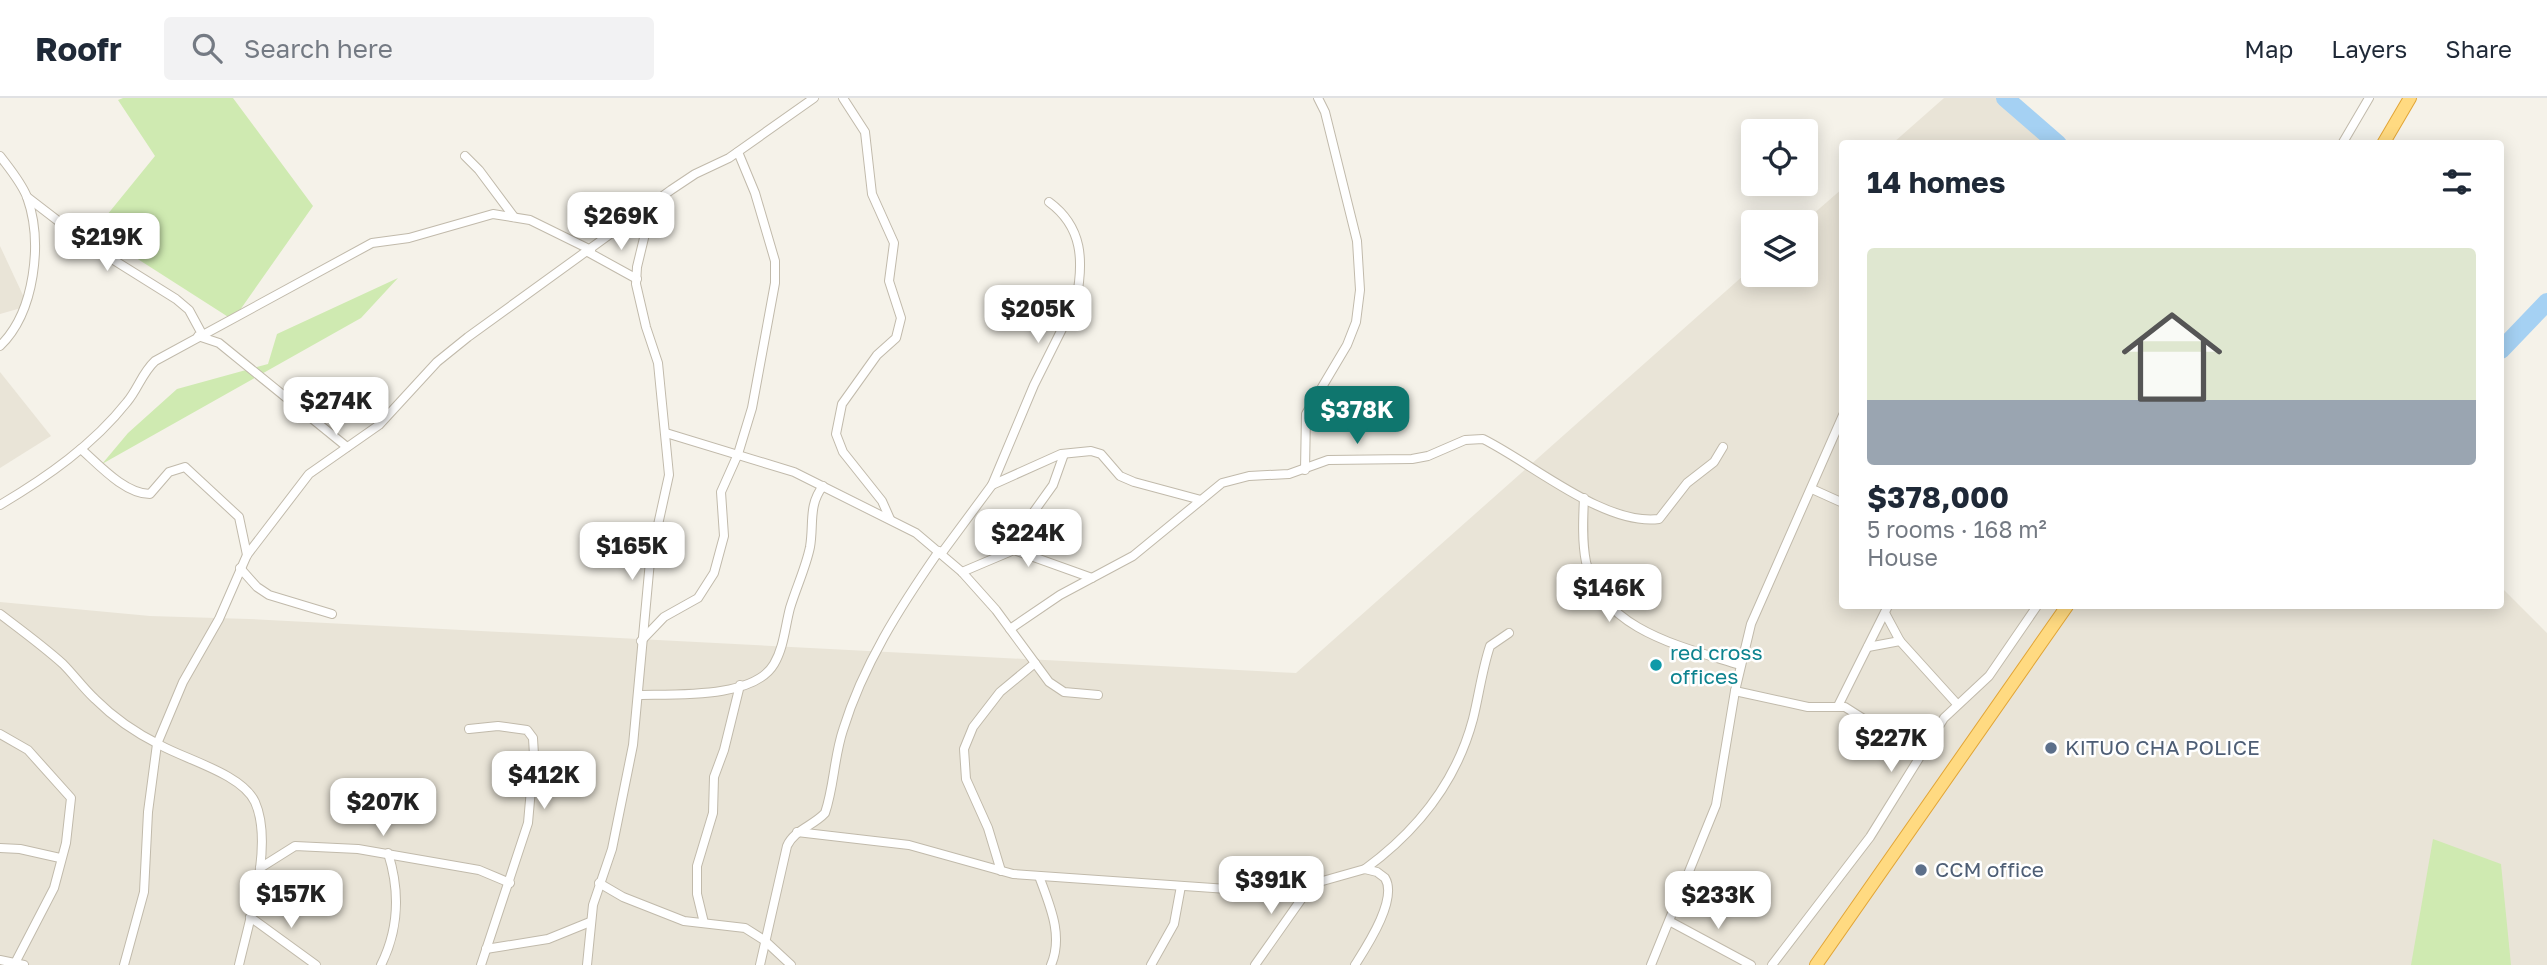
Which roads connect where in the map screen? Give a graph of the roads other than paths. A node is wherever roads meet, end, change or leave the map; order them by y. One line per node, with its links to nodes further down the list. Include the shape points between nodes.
1 (814, 98): 8 (street)
2 (843, 98): 34 (street, via 864,132 873,194 894,243 889,281 901,327 842,404 836,434 843,452)
3 (1318, 98): 26 (street, via 1357,242 1361,283 1353,331 1306,414)
4 (2369, 98): 6 (street)
5 (2410, 98): 7 (highway)
6 (2344, 140)
7 (2385, 140)
8 (738, 152): 13 (street, via 695,174); 24 (street, via 775,261 775,284 752,408)
9 (0, 156): 11 (street)
10 (465, 156): 14 (street)
11 (27, 197): 17 (street, via 88,244 184,305); 18 (street, via 35,240 29,288 20,320)
12 (1049, 202): 27 (street, via 1063,212 1076,233 1076,301)
13 (652, 205): 15 (street); 16 (street)
14 (514, 216): 15 (street, via 557,231); 17 (street, via 493,214 409,238 372,243)
15 (590, 251): 16 (street); 21 (street, via 437,362 379,425)
16 (637, 279): 20 (street, via 659,363)
17 (200, 335): 21 (street, via 219,343); 23 (street, via 147,369 129,400)
18 (0, 346)
19 (1839, 425): 29 (street)
20 (666, 433): 24 (street); 48 (street, via 669,475 650,561)
21 (347, 447): 37 (street, via 309,474)
22 (1723, 447): 30 (street, via 1659,519 1632,519)
23 (81, 449): 33 (street); 37 (street, via 118,480 145,494 174,468 185,467 239,517)
24 (738, 454): 28 (street); 48 (street, via 721,492 724,536 708,586 698,598 653,625)
25 (1064, 454): 27 (street); 31 (street, via 1101,454 1127,479); 35 (street, via 1053,485 1020,531)
26 (1306, 470): 30 (street, via 1328,460 1420,458 1474,438 1502,449); 31 (street, via 1237,478 1222,483)
27 (992, 485): 36 (street)
28 (823, 486): 34 (street); 53 (street, via 812,506 810,548 781,650 765,675)
29 (1812, 489): 32 (street); 52 (street, via 1770,576)
30 (1584, 498): 52 (street, via 1586,560 1606,603 1658,638)
31 (1201, 500): 40 (street, via 1133,556)
32 (1839, 501)
33 (0, 505)
34 (890, 519): 36 (street)
35 (1014, 551): 39 (street); 40 (street)
36 (940, 552): 39 (street); 63 (street, via 892,622 863,675 843,730 825,813)
37 (247, 555): 38 (street)
38 (240, 568): 45 (street, via 263,592); 61 (street)
39 (962, 572): 46 (street)
40 (1092, 578): 46 (street)
41 (1886, 609): 49 (street); 50 (street)
42 (2036, 609): 57 (street, via 1989,676)
43 (2065, 609): 98 (highway)
44 (0, 614): 61 (street, via 64,665 96,700)
45 (332, 614)
46 (1010, 629): 51 (street)
47 (1509, 632): 68 (street, via 1490,646 1464,747 1439,794 1412,831)
48 (641, 641): 55 (street)
49 (1900, 641): 50 (street); 57 (street)
50 (1868, 647): 58 (street)
51 (1035, 663): 56 (street, via 1049,682 1065,692); 69 (street, via 1000,692 973,727 964,749 966,779)
52 (1740, 665): 54 (street)
53 (740, 685): 55 (street, via 701,694); 78 (street, via 714,777 711,822 698,858 697,894)
54 (1735, 691): 58 (street, via 1808,707); 77 (street, via 1716,805)
55 (638, 695): 72 (street, via 634,746 617,828)
56 (1098, 695)
57 (1957, 704): 62 (street)
58 (1838, 706): 62 (street)
59 (469, 729): 71 (street, via 516,728 527,730 533,738 528,822)
60 (0, 734): 66 (street, via 28,750 71,798 68,835)
61 (157, 744): 67 (street, via 222,773 254,800 260,821); 83 (street, via 144,892)
62 (1924, 747): 97 (street, via 1870,837)
63 (797, 832): 69 (street, via 909,845); 79 (street, via 787,846)
64 (0, 848): 66 (street)
65 (388, 853): 67 (street, via 295,846); 71 (street, via 479,870); 86 (street, via 398,900)
66 (60, 858): 82 (street, via 54,888)
67 (260, 868): 75 (street)
68 (1365, 869): 73 (street); 94 (street, via 1385,878 1389,890 1376,930)
69 (1001, 871): 70 (street)
70 (1039, 876): 74 (street); 91 (street, via 1055,930 1056,953)
71 (510, 883): 80 (street)
72 (599, 883): 76 (street); 78 (street, via 667,915)
73 (1312, 884): 74 (street, via 1256,891); 93 (street)
74 (1181, 886): 92 (street, via 1174,925)
75 (250, 917): 84 (street); 85 (street)
76 (590, 922): 80 (street, via 548,939); 88 (street)
77 (1671, 922): 95 (street); 96 (street)
78 (704, 923): 79 (street, via 745,928)
79 (764, 940): 89 (street); 90 (street)
80 (486, 949): 87 (street)
81 (0, 960): 82 (street)
82 (18, 964)
83 (124, 965)
84 (239, 965)
85 (316, 965)
86 (381, 965)
87 (481, 965)
88 (587, 965)
89 (760, 965)
90 (791, 965)
91 (1051, 965)
92 (1151, 965)
93 (1255, 965)
94 (1355, 965)
95 (1651, 965)
96 (1751, 965)
97 (1772, 965)
98 (1815, 965)

